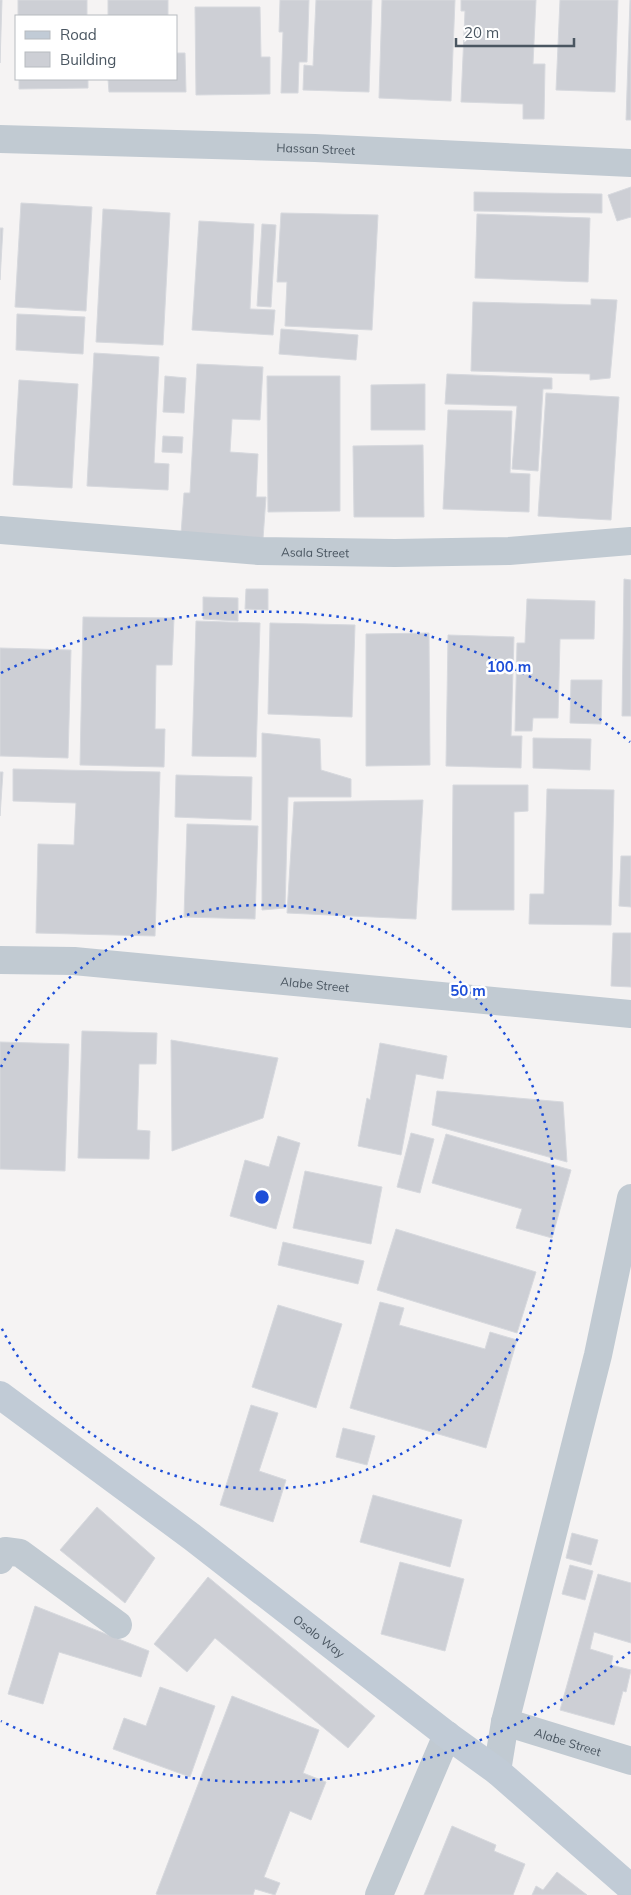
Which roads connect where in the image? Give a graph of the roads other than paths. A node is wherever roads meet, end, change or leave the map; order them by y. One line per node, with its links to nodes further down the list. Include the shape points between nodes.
1 (0, 139): 2 (street, Hassan Street, via 315,148)
2 (631, 163)
3 (0, 530): 4 (street, Asala Street, via 259,551 509,551)
4 (631, 540)
5 (0, 960): 6 (street, Alabe Street, via 74,961)
6 (631, 1014)
7 (631, 1198): 11 (street, via 598,1355)
8 (0, 1395): 12 (main road, Osolo Way, via 192,1536)
9 (0, 1560): 10 (street, via 4,1551 20,1553)
10 (118, 1625)
11 (505, 1722): 13 (street, Alabe Street); 14 (street)
12 (447, 1735): 14 (main road, Osolo Way); 16 (street)
13 (631, 1761)
14 (497, 1770): 15 (main road, Osolo Way)
15 (631, 1888)
16 (379, 1895)

